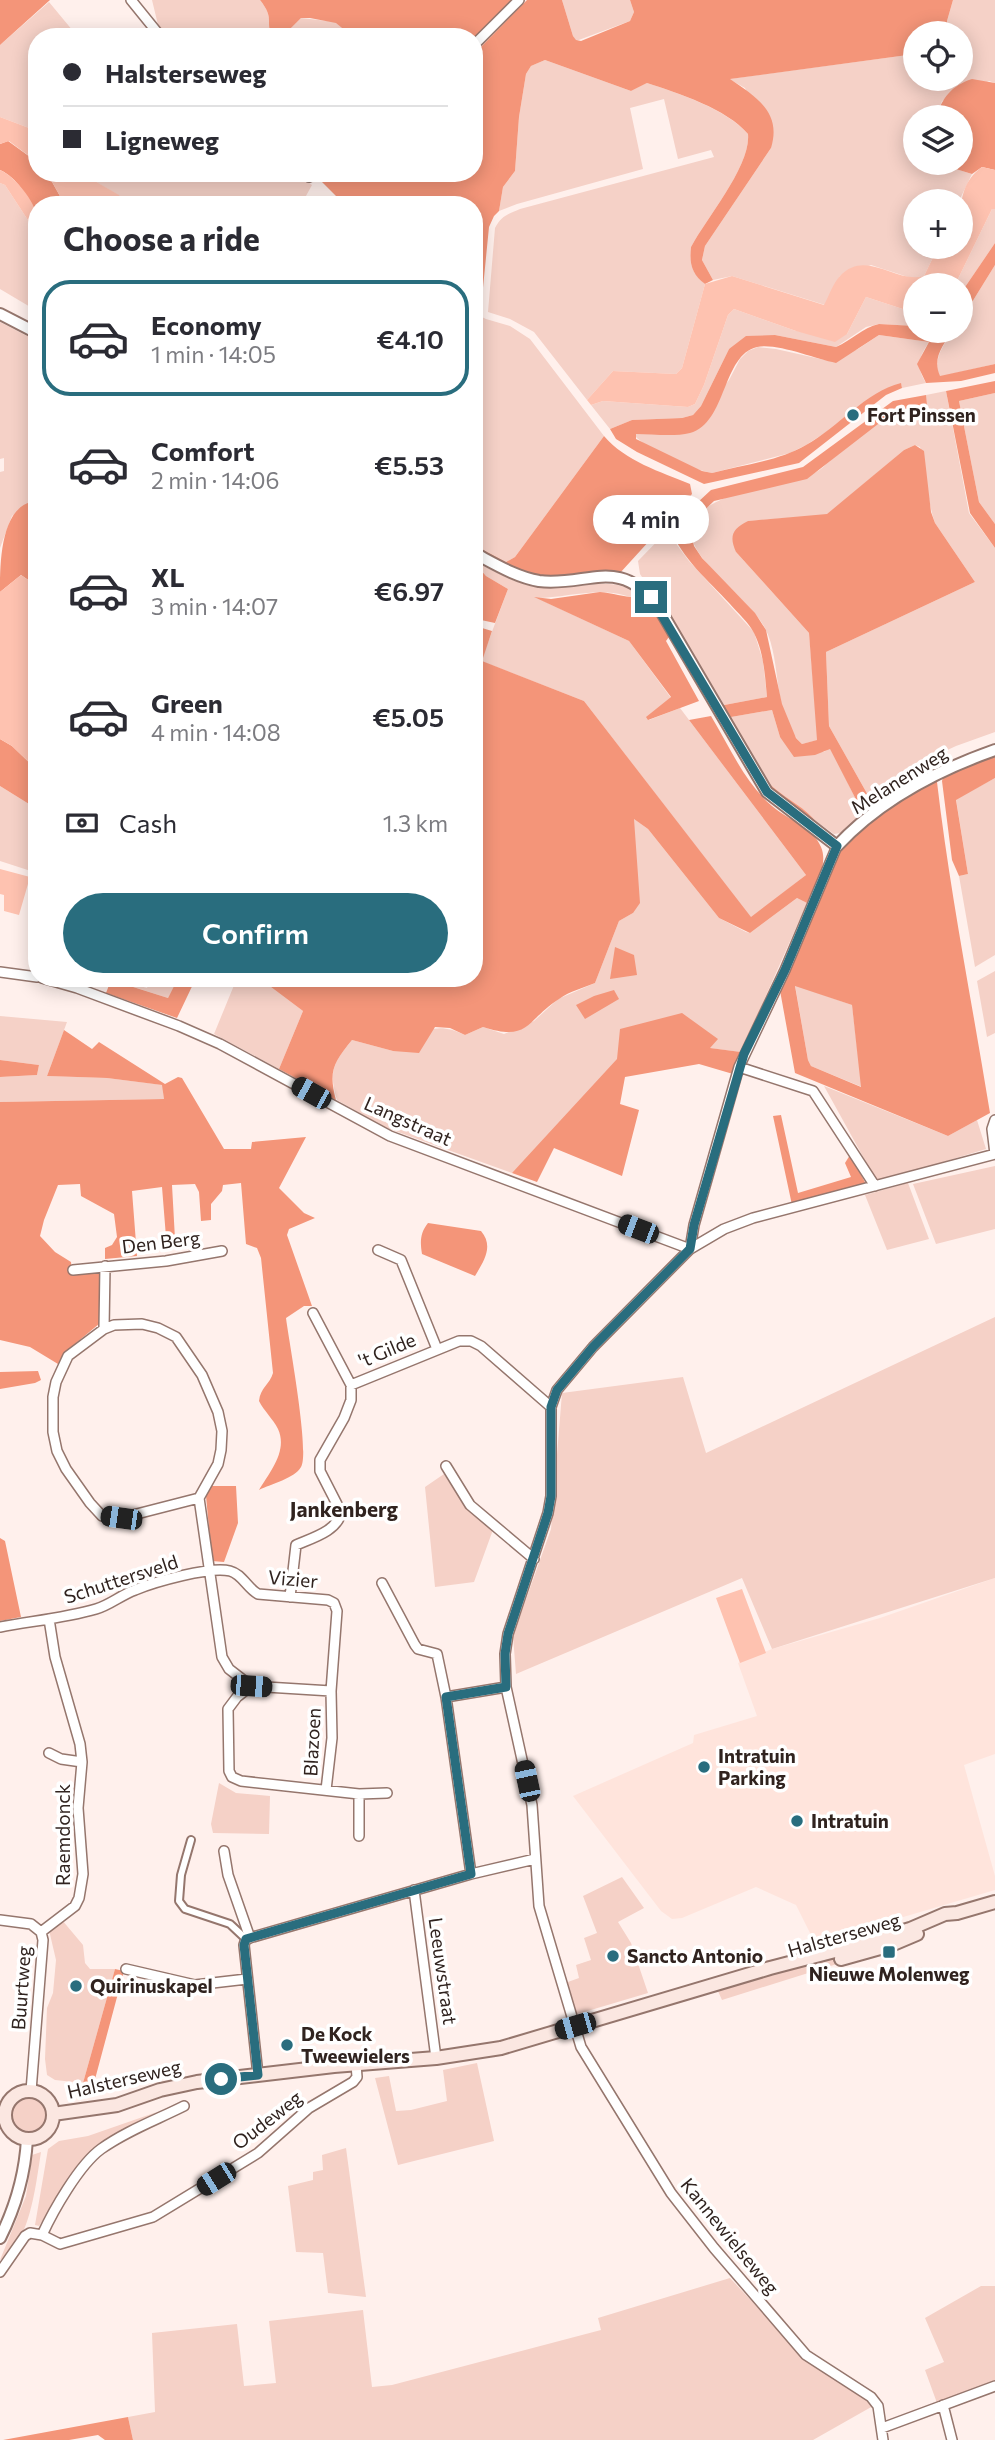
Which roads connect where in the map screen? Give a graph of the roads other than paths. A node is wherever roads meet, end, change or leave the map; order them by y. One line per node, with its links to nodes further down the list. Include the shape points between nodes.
1 (131, 0): 3 (street)
2 (519, 0): 4 (street)
3 (154, 28)
4 (483, 36)
5 (0, 314): 6 (street)
6 (28, 328)
7 (483, 558): 9 (street, via 534,580 614,576 643,590 658,606 767,792)
8 (995, 750): 9 (street, Melanenweg, via 939,772 852,830)
9 (837, 846): 13 (street, Melanenweg)
10 (0, 972): 11 (street)
11 (28, 976)
12 (74, 987): 17 (street, Langstraat, via 220,1044 390,1136)
13 (739, 1068): 16 (street, via 813,1091); 17 (street, Melanenweg)
14 (995, 1121): 15 (street)
15 (995, 1154): 16 (street)
16 (875, 1186): 17 (street, via 753,1218)
17 (690, 1249): 26 (street, via 593,1347 557,1390)
18 (378, 1250): 24 (street, via 401,1260)
19 (222, 1251): 20 (street, Den Berg)
20 (105, 1266): 21 (street, Den Berg); 23 (street, Den Berg)
21 (73, 1270)
22 (313, 1313): 25 (street, 't Gilde)
23 (104, 1329): 28 (street, via 142,1324 158,1328 176,1337 202,1376 222,1431 218,1464); 28 (street, via 68,1356 57,1382 53,1432 66,1469 102,1516 121,1518)
24 (437, 1349): 25 (street, 't Gilde); 26 (street, 't Gilde, via 459,1341 481,1346)
25 (351, 1385): 32 (street, 't Gilde, via 344,1418 320,1460 320,1471 341,1517 330,1529 296,1545)
26 (551, 1407): 29 (street, via 551,1496)
27 (446, 1466): 29 (street, via 470,1506)
28 (199, 1498): 30 (street)
29 (534, 1559): 36 (street, via 508,1634)
30 (211, 1570): 32 (street, Vizier, via 233,1571 258,1594); 33 (street, Schuttersveld, via 153,1583 96,1609); 35 (street, via 222,1657 229,1669)
31 (382, 1583): 38 (street, via 418,1649 437,1654)
32 (290, 1597): 37 (street, Vizier, via 334,1603)
33 (49, 1619): 34 (street, Schuttersveld); 40 (street, Raemdonck)
34 (0, 1627)
35 (251, 1686): 37 (street, Blazoen); 41 (street, Blazoen, via 231,1703 227,1714 232,1777)
36 (506, 1687): 38 (street); 47 (street, via 532,1805)
37 (331, 1691): 41 (street, Blazoen)
38 (446, 1697): 48 (street)
39 (49, 1753): 40 (street, Raemdonck)
40 (82, 1762): 52 (street, Raemdonck, via 79,1898)
41 (326, 1790): 43 (street, Blazoen)
42 (387, 1793): 43 (street, Blazoen)
43 (359, 1794): 44 (street)
44 (359, 1836)
45 (191, 1840): 53 (street, via 179,1901 185,1909 230,1924)
46 (224, 1851): 53 (street)
47 (535, 1859): 48 (street); 56 (street, via 539,1906)
48 (471, 1874): 49 (street)
49 (414, 1890): 53 (street); 57 (street, Leeuwstraat)
50 (995, 1902): 56 (main road, Halsterseweg, via 957,1913 891,1945 771,1976 738,1979)
51 (0, 1920): 52 (street, Buurtweg, via 31,1924)
52 (41, 1932): 60 (street, Buurtweg)
53 (248, 1938): 55 (street, via 244,1945)
54 (126, 1969): 55 (street, via 195,1985)
55 (247, 1979): 59 (street)
56 (575, 2026): 57 (main road, Halsterseweg, via 501,2048); 71 (street, Kannewielseweg, via 580,2047 671,2193 806,2355 871,2397 878,2406)
57 (436, 2058): 58 (main road, Halsterseweg)
58 (356, 2064): 59 (main road, Halsterseweg); 66 (street, Oudeweg, via 354,2082 309,2108 258,2153 153,2217 60,2244)
59 (258, 2075): 63 (main road, Halsterseweg, via 197,2082 117,2105)
60 (31, 2091): 61 (main road, via 20,2092); 63 (main road, via 45,2096)
61 (4, 2103): 64 (main road)
62 (184, 2106): 66 (street, Halsterseweg, via 97,2152 71,2185)
63 (53, 2114): 65 (main road, via 48,2130)
64 (2, 2117): 65 (main road, via 15,2134)
65 (27, 2139): 67 (street, via 20,2188)
66 (43, 2235): 68 (street, Oudeweg, via 25,2236)
67 (0, 2238)
68 (0, 2272)
69 (995, 2386): 70 (street)
70 (943, 2405): 71 (street); 73 (street)
71 (882, 2428): 72 (street, Kannewielseweg)
72 (883, 2440)
73 (951, 2440)

